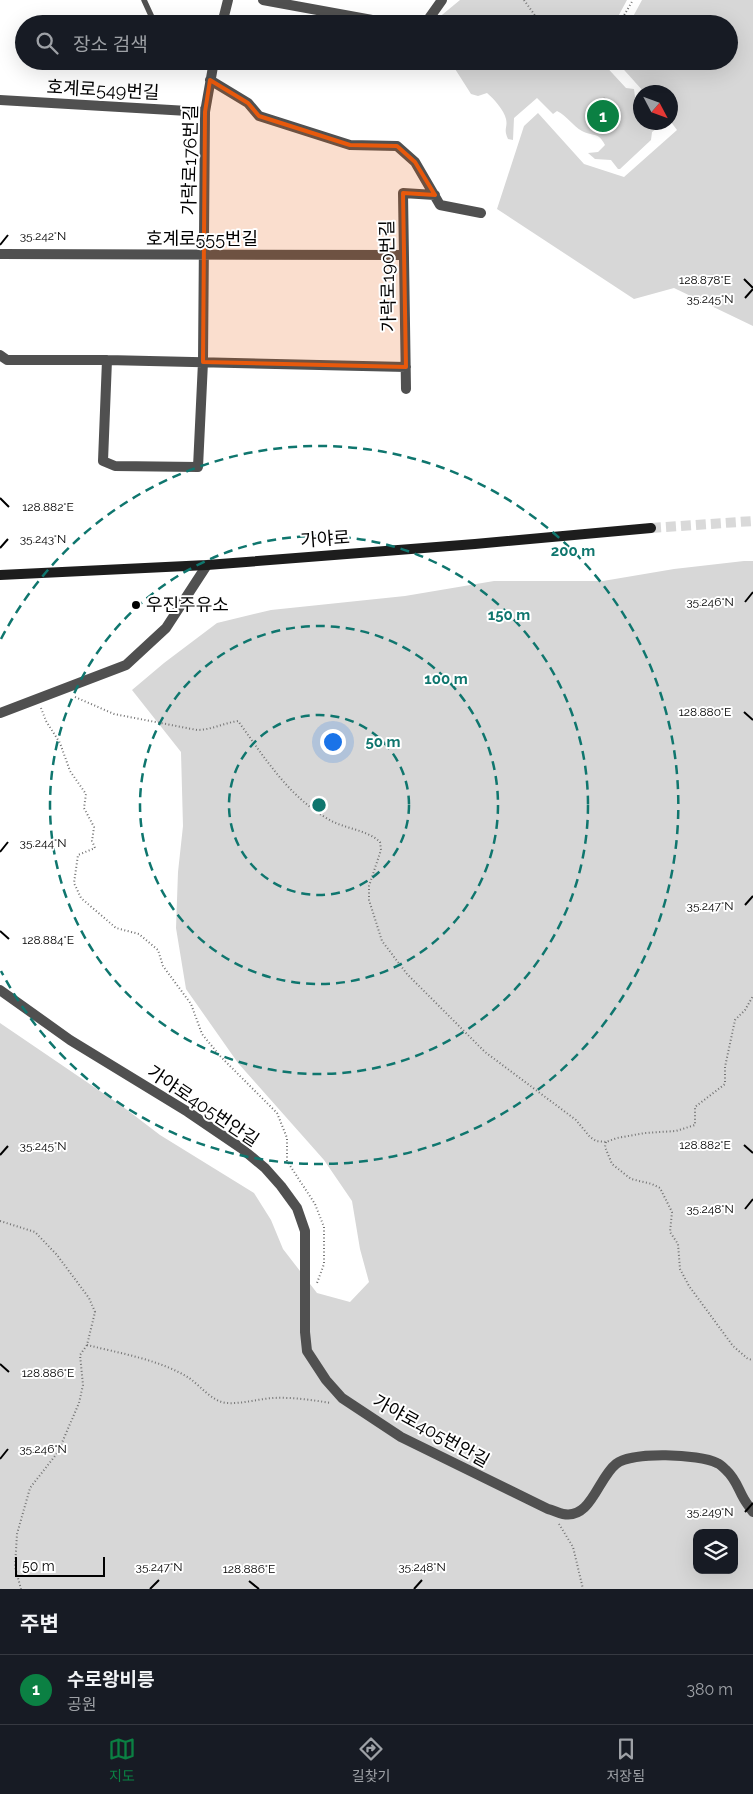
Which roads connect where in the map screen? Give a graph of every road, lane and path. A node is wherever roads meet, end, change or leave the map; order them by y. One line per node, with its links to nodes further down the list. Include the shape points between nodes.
1 (144, 0): 7 (lane)
2 (228, 0): 8 (street)
3 (263, 0): 9 (street)
4 (442, 0): 10 (street)
5 (524, 0): 11 (path)
6 (633, 0): 12 (path)
7 (151, 15)
8 (224, 15)
9 (343, 15)
10 (431, 15)
11 (535, 15)
12 (624, 15)
13 (212, 70): 14 (street, 가락로176번길)
14 (210, 80): 16 (street, 가락로176번길); 17 (street, 가락로176번길, via 248,102 259,116)
15 (0, 100): 16 (street, 호계로549번길)
16 (205, 112): 22 (street, 가락로176번길)
17 (316, 134): 18 (street, 가락로190번길, via 350,145 397,146 415,162)
18 (435, 195): 19 (street, 가락로190번길, via 440,204); 21 (street, 가락로190번길, via 403,193)
19 (482, 213)
20 (0, 254): 22 (street, 호계로555번길)
21 (404, 255): 22 (street, 호계로555번길); 26 (street, 가락로190번길)
22 (204, 256): 25 (street, 가락로176번길)
23 (0, 356): 24 (street, via 7,360)
24 (107, 360): 25 (street); 25 (street, 가락로176번길, via 103,461 115,466 198,467)
25 (202, 362): 26 (street)
26 (406, 367): 27 (street, 가락로190번길)
27 (406, 389)
28 (651, 528): 29 (main road, 가야로)
29 (207, 565): 30 (main road, 가야로); 32 (street, via 166,628 126,664)
30 (0, 575)
31 (71, 697): 37 (path, via 78,697 114,714 197,730 238,721 296,796 340,826 373,835 380,842 381,850 369,886 369,900 382,941 407,974 485,1052 576,1120 590,1137)
32 (38, 699): 33 (street); 36 (path, via 70,771 86,794 84,808 94,826 92,841 95,848 78,855 74,884 80,898 116,928 139,934 158,950 163,966 191,1004 202,1034 277,1113)
33 (0, 713)
34 (0, 990): 42 (street, 가야로405번안길, via 70,1040 241,1148 282,1186 297,1208 305,1231 305,1332 308,1351 342,1398 401,1437)
35 (753, 996): 37 (path, via 735,1020 725,1067 725,1084 695,1106 695,1125)
36 (287, 1138)
37 (606, 1142): 40 (path, via 612,1164 631,1180 660,1188 672,1212 670,1232 678,1244 680,1269 688,1286 733,1346)
38 (0, 1221): 39 (path, via 36,1232 88,1298 95,1312)
39 (87, 1345): 41 (path, via 171,1369 189,1378 213,1398 226,1403 274,1398); 44 (path, via 80,1355 83,1385 80,1403 58,1452 30,1488 17,1534 15,1567)
40 (753, 1360)
41 (331, 1403)
42 (548, 1509): 43 (street, 가야로405번안길, via 575,1514 585,1507 616,1464 646,1455 718,1463 737,1482); 45 (path, via 573,1547)
43 (753, 1512)
44 (21, 1589)
45 (583, 1589)

